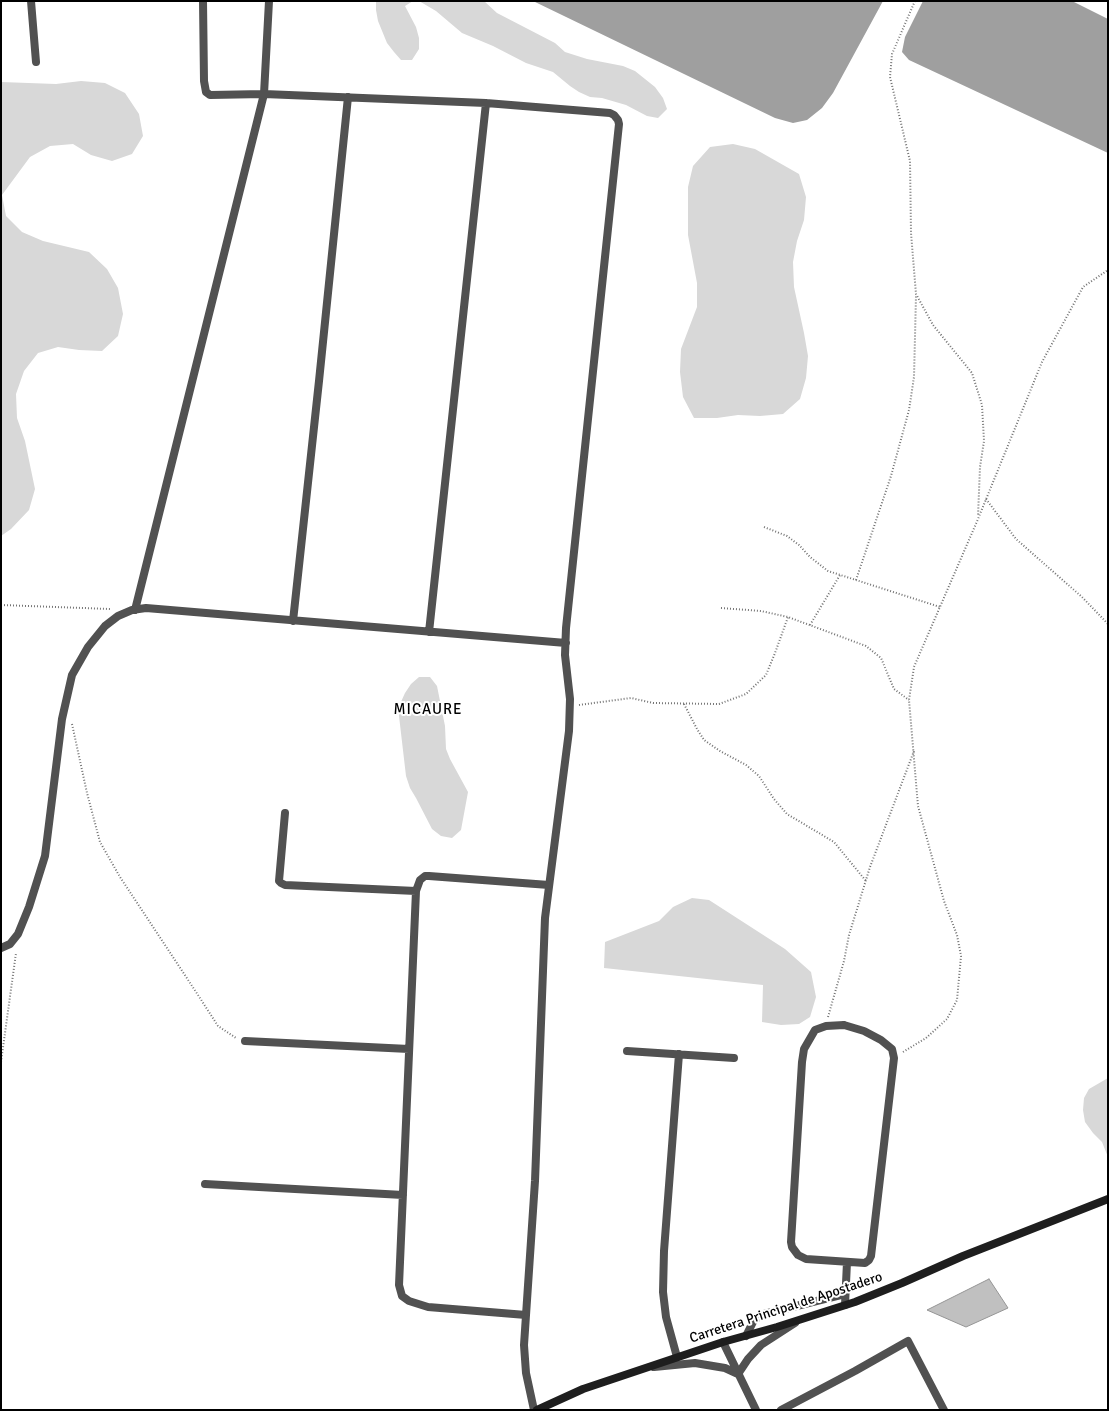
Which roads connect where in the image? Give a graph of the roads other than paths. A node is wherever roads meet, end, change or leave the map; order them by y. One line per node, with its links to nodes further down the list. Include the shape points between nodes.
1 (31, 1): 4 (street)
2 (203, 1): 5 (street, via 206,92 210,95)
3 (269, 1): 5 (street)
4 (36, 62)
5 (264, 94): 6 (street); 8 (street)
6 (348, 97): 7 (street); 9 (street)
7 (486, 103): 10 (street); 11 (street, via 610,113 614,114 619,124)
8 (135, 610): 9 (street, via 146,608); 15 (street, via 118,616 105,626 88,647 72,675 62,719 45,856 18,934 10,944)
9 (293, 621): 10 (street)
10 (429, 632): 11 (street)
11 (566, 643): 13 (street, via 569,731)
12 (285, 813): 14 (street, via 279,881 281,883)
13 (549, 885): 14 (street, via 425,876 420,880); 27 (street, via 545,918)
14 (416, 891): 17 (street)
15 (1, 948)
16 (245, 1042): 17 (street)
17 (410, 1049): 22 (street)
18 (627, 1050): 19 (street)
19 (679, 1054): 20 (street); 31 (street, via 663,1292 666,1317)
20 (734, 1058)
21 (205, 1184): 22 (street)
22 (403, 1195): 27 (street, via 399,1285 402,1296 428,1307)
23 (1108, 1199): 26 (street, Carretera Principal de Apostadero)
24 (846, 1262): 24 (street, via 865,1263 871,1256 894,1058 892,1049 881,1040 844,1025 826,1026 815,1030 804,1049 791,1242 798,1255 806,1259); 25 (street)
25 (846, 1294): 26 (street); 29 (street, via 764,1314 754,1320)
26 (845, 1306): 28 (street, Carretera Principal de Apostadero)
27 (526, 1316): 34 (street, via 526,1373)
28 (799, 1320): 29 (street, Carretera Principal de Apostadero); 33 (street, via 761,1344)
29 (746, 1336): 30 (street, Carretera Principal de Apostadero)
30 (723, 1342): 31 (street, Carretera Principal de Apostadero); 33 (street)
31 (678, 1357): 32 (street, Carretera Principal de Apostadero)
32 (648, 1368): 33 (street, via 695,1363 725,1368); 34 (street, Carretera Principal de Apostadero, via 583,1390)
33 (738, 1374): 35 (street)
34 (536, 1410)
35 (756, 1410)
36 (781, 1410): 37 (street, via 908,1341)
37 (944, 1410)

